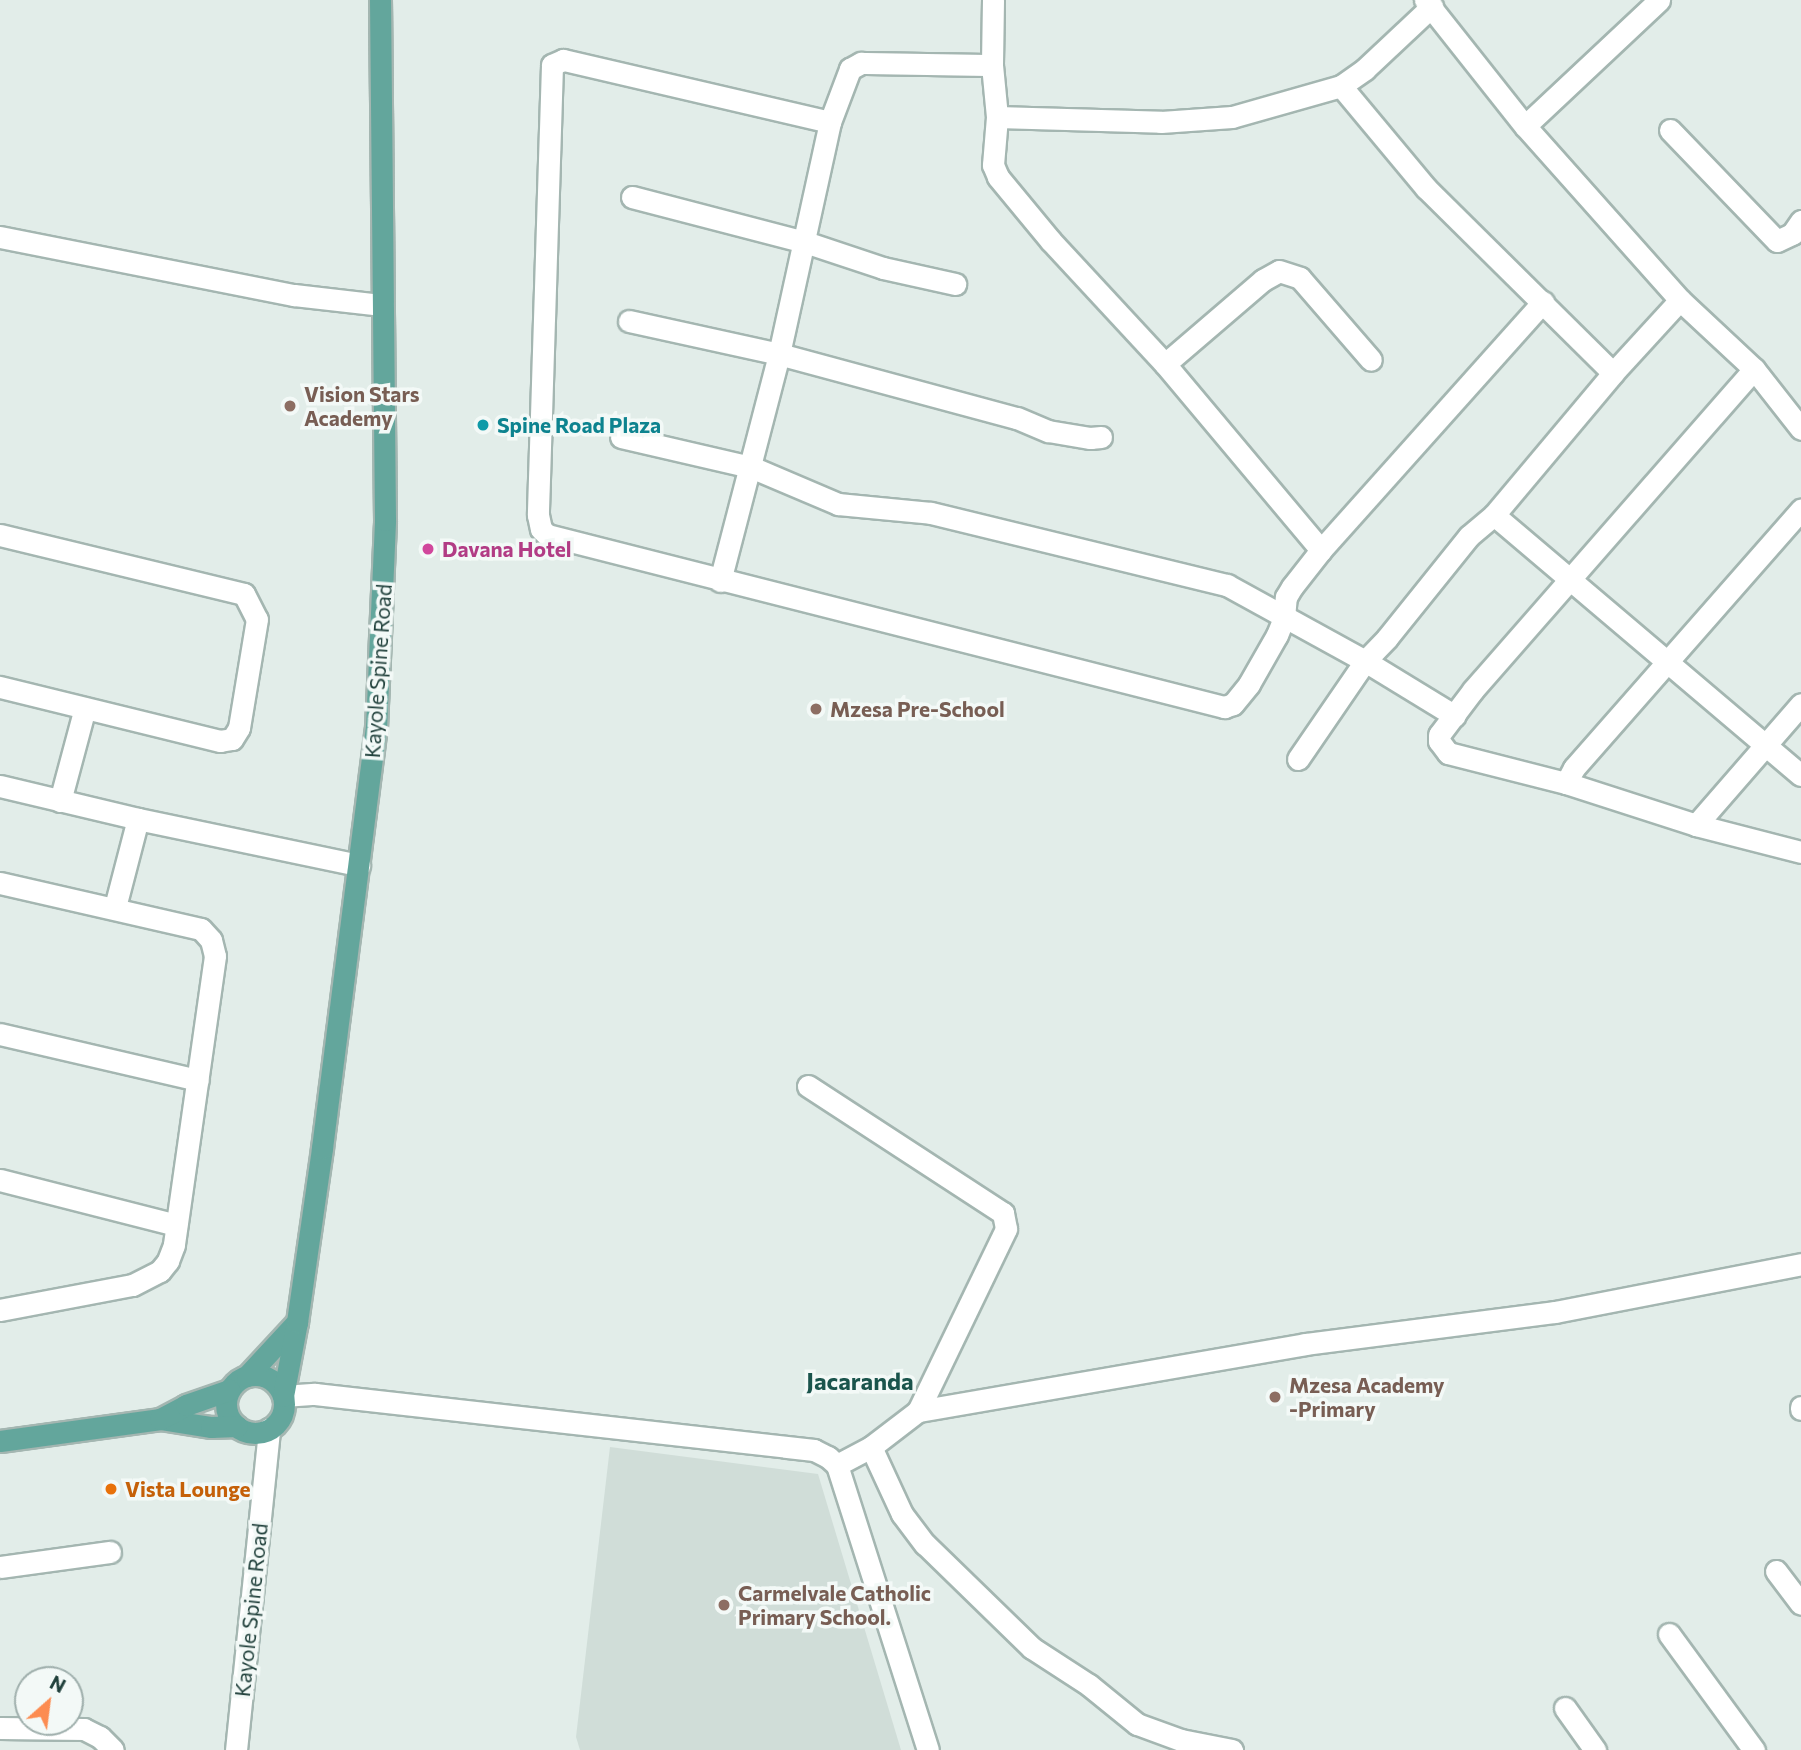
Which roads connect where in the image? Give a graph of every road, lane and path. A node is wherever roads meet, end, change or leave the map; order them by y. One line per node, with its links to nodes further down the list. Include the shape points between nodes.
1 (992, 0): 5 (street)
2 (1659, 0): 9 (street)
3 (1428, 3): 6 (street, via 1365,69); 9 (street)
4 (377, 5): 18 (main road, Kayole Spine Road)
5 (992, 65): 7 (street); 8 (street, via 860,63 850,69)
6 (1341, 86): 7 (street, via 1207,121); 17 (street, via 1426,188)
7 (997, 117): 22 (street, via 993,165 998,177)
8 (830, 122): 14 (street); 34 (street, via 563,60 552,65 541,529 547,535)
9 (1525, 126): 16 (street)
10 (1670, 130): 12 (street, via 1777,241 1792,234)
11 (632, 197): 14 (street)
12 (1801, 221)
13 (0, 237): 18 (street, via 294,295)
14 (805, 242): 15 (street, via 883,268); 20 (street)
15 (955, 284)
16 (1680, 300): 23 (street); 24 (street)
17 (1543, 302): 24 (street); 32 (street)
18 (383, 305): 51 (main road, Kayole Spine Road, via 384,604 376,728)
19 (629, 321): 20 (street)
20 (779, 354): 26 (street, via 1017,418 1048,431); 28 (street)
21 (1371, 360): 22 (street, via 1300,278 1279,271)
22 (1165, 364): 32 (street)
23 (1754, 369): 25 (street); 33 (street)
24 (1613, 373): 30 (street)
25 (1801, 429)
26 (1101, 437)
27 (621, 438): 28 (street)
28 (751, 467): 34 (street); 35 (street, via 838,504 931,513 1227,585)
29 (1801, 510): 37 (street)
30 (1494, 515): 33 (street); 36 (street, via 1469,536)
31 (0, 535): 40 (street, via 244,594 251,603 257,619 239,728 232,739 220,741)
32 (1321, 550): 35 (street, via 1286,597)
33 (1569, 578): 37 (street); 41 (street)
34 (720, 581): 35 (street, via 1224,707 1233,704 1249,684)
35 (1284, 618): 36 (street)
36 (1365, 661): 41 (street); 43 (street)
37 (1668, 662): 42 (street); 45 (street, via 1574,768)
38 (0, 687): 40 (street)
39 (1801, 705): 42 (street)
40 (85, 708): 47 (street)
41 (1455, 716): 45 (street, via 1439,735 1441,747 1448,753)
42 (1766, 745): 44 (street); 49 (street)
43 (1298, 759)
44 (1801, 775)
45 (1566, 783): 49 (street)
46 (0, 786): 47 (street)
47 (61, 801): 48 (street)
48 (138, 819): 51 (street); 53 (street)
49 (1696, 825): 50 (street)
50 (1801, 852)
51 (359, 865): 61 (main road, Kayole Spine Road)
52 (0, 883): 53 (street)
53 (116, 907): 55 (street, via 201,929 211,940 215,956)
54 (0, 1034): 55 (street)
55 (198, 1080): 58 (street)
56 (808, 1086): 65 (street, via 1003,1213 1003,1239)
57 (0, 1180): 58 (street)
58 (176, 1225): 60 (street, via 174,1245 160,1271 132,1284)
59 (1801, 1264): 65 (street, via 1555,1312 1306,1344)
60 (0, 1310)
61 (297, 1322): 62 (main road); 64 (main road, Kayole Spine Road)
62 (247, 1376): 63 (main road); 64 (main road, via 264,1377)
63 (229, 1390): 66 (main road); 67 (main road, via 227,1413)
64 (282, 1396): 68 (main road, via 282,1415); 71 (street, via 315,1394 814,1450)
65 (918, 1411): 70 (street)
66 (160, 1419): 67 (main road); 69 (main road)
67 (237, 1426): 68 (main road, via 252,1433)
68 (269, 1429): 80 (street, Kayole Spine Road)
69 (0, 1441)
70 (871, 1447): 71 (street); 82 (street, via 902,1514 925,1544 1032,1648 1136,1724 1181,1740)
71 (837, 1465): 81 (street)
72 (110, 1552): 73 (street)
73 (0, 1567)
74 (1776, 1571): 75 (street)
75 (1801, 1604)
76 (1669, 1634): 84 (street)
77 (1565, 1707): 83 (street)
78 (0, 1728): 79 (street, via 84,1729)
79 (113, 1750)
80 (236, 1750)
81 (928, 1750)
82 (1232, 1750)
83 (1595, 1750)
84 (1754, 1750)

